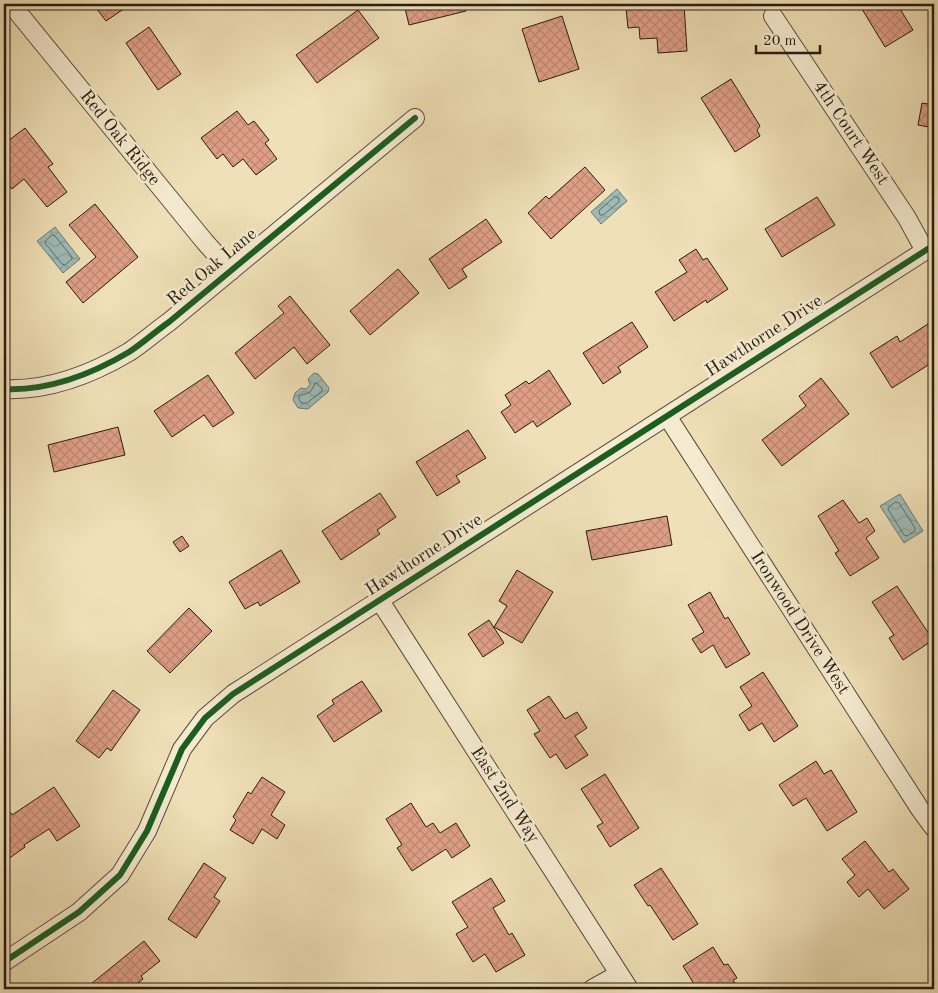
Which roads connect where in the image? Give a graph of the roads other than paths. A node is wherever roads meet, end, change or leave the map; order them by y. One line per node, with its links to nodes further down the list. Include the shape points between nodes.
1 (11, 4): 5 (street, Red Oak Ridge)
2 (773, 16): 4 (street, 4th Court West)
3 (415, 118): 5 (street, Red Oak Lane)
4 (930, 248): 7 (street, Hawthorne Drive)
5 (230, 271): 6 (street, Red Oak Lane, via 170,322 130,351 91,372 50,385)
6 (4, 389)
7 (667, 416): 8 (street, Hawthorne Drive); 9 (street, Ironwood Drive West)
8 (380, 601): 10 (street, Hawthorne Drive, via 233,694 205,718 182,749 147,831 120,875 79,912); 11 (street, East 2nd Way)
9 (934, 828)
10 (4, 962)
11 (619, 974): 12 (street); 13 (street, East 2nd Way)
12 (592, 989)
13 (629, 989)

